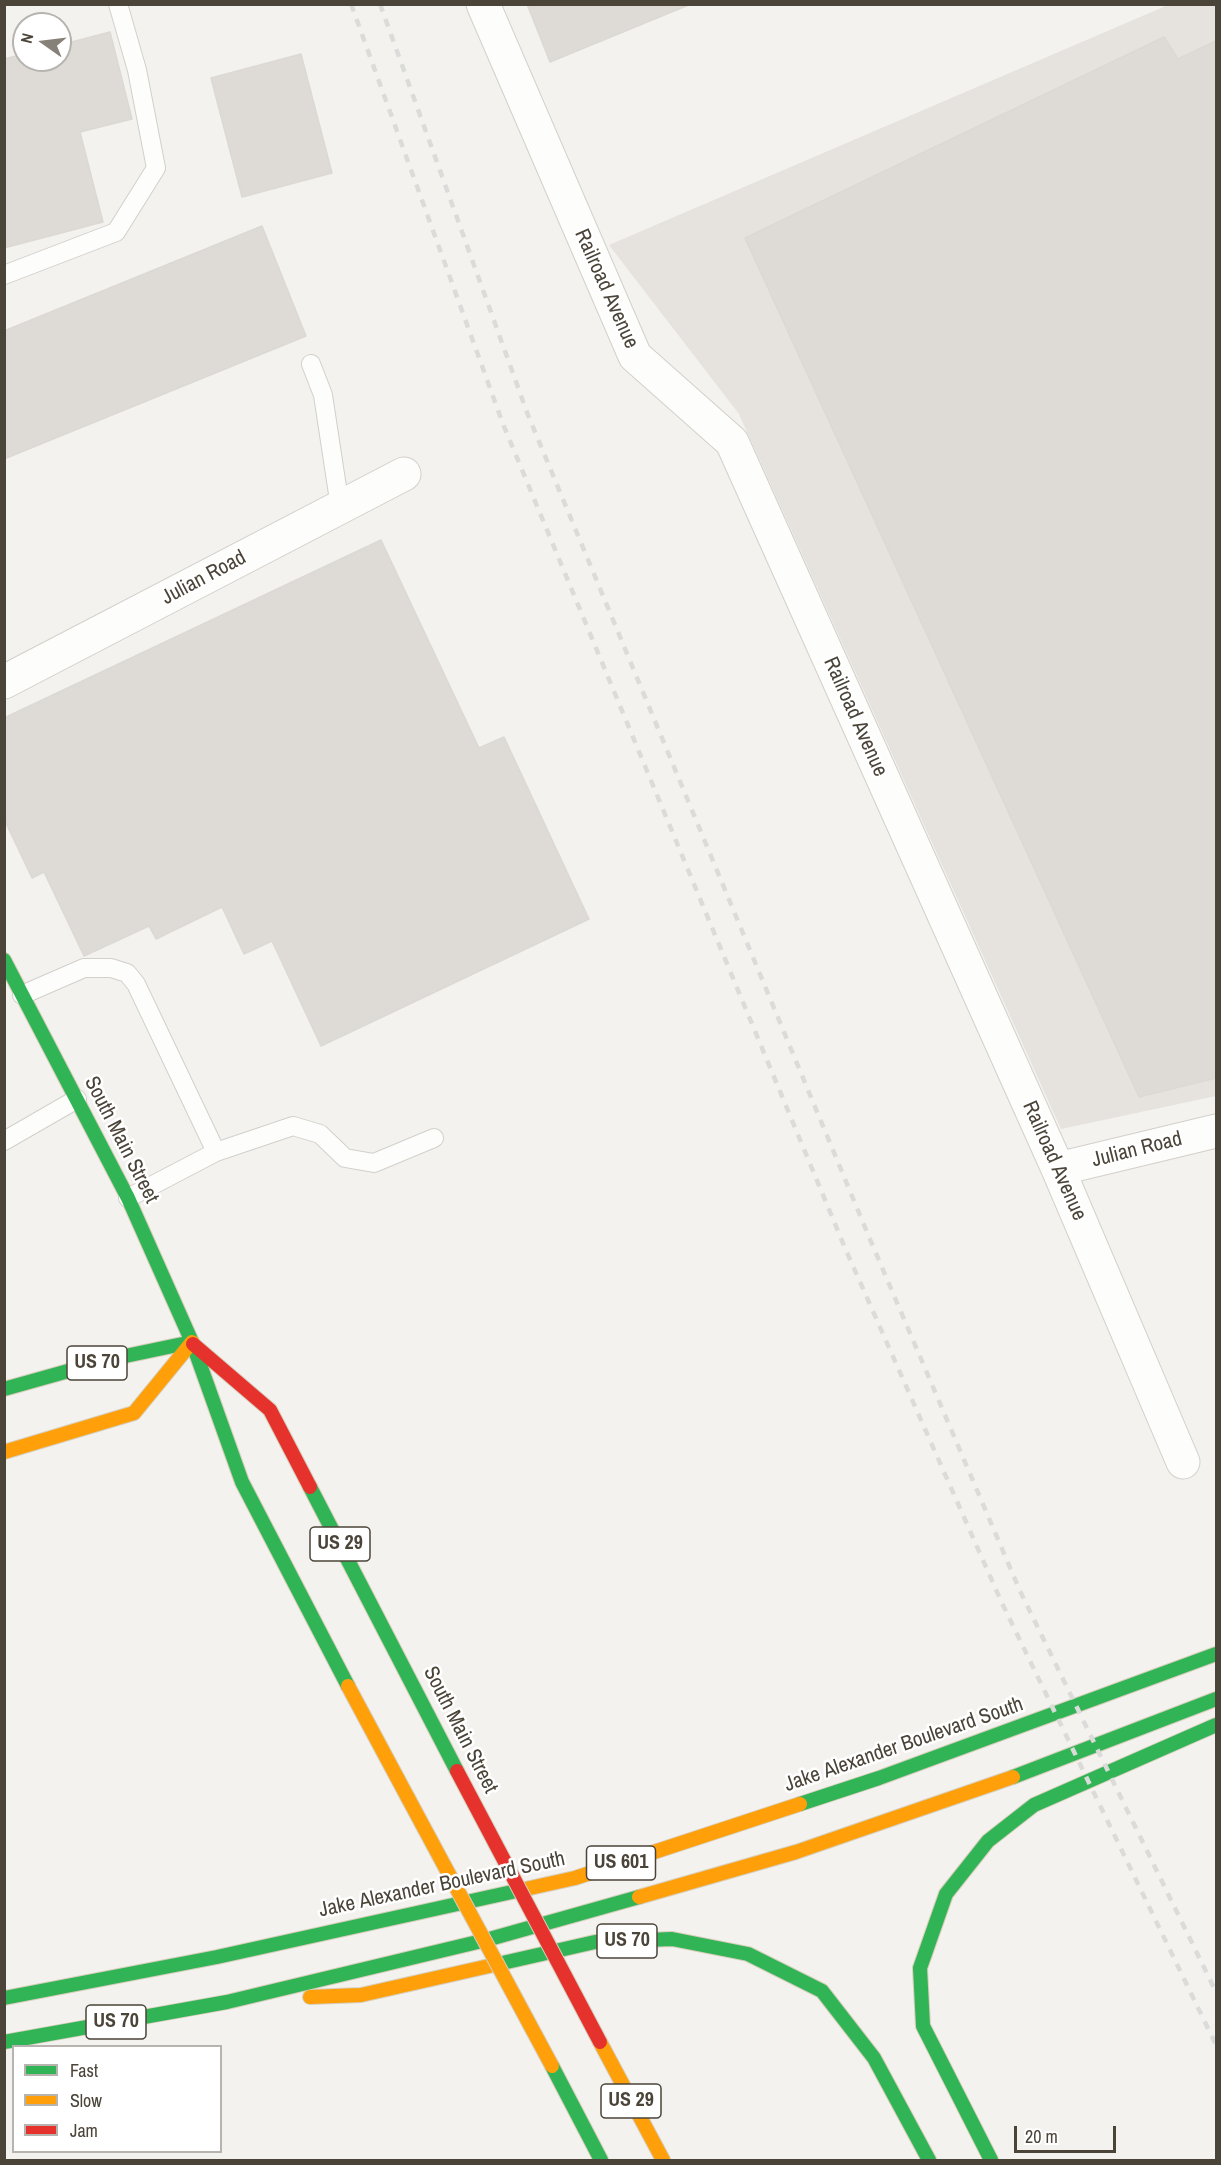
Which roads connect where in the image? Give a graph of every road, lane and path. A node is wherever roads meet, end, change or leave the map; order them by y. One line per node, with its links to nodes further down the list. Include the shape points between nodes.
1 (118, 4): 3 (lane, via 137,70 156,168 116,232)
2 (483, 4): 15 (street, Railroad Avenue, via 635,356 732,442)
3 (4, 275)
4 (311, 364): 6 (lane, via 323,395)
5 (404, 474): 6 (street, Julian Road)
6 (340, 507): 7 (street, Julian Road)
7 (8, 672)
8 (4, 960): 9 (main road, South Main Street / US 29)
9 (22, 995): 10 (main road, South Main Street / US 29); 14 (lane, via 84,968 111,968 127,973 136,984)
10 (77, 1099): 13 (lane); 16 (main road, South Main Street / US 29)
11 (1216, 1131): 15 (street, Julian Road)
12 (434, 1138): 14 (lane, via 374,1162 345,1158 320,1134 293,1126)
13 (4, 1141)
14 (216, 1152): 16 (lane)
15 (1058, 1169): 20 (street, Railroad Avenue)
16 (128, 1198): 17 (main road, South Main Street / US 29)
17 (192, 1342): 18 (main road, US 70, via 111,1359); 19 (main road, via 134,1413); 29 (main road, South Main Street / US 29, bridge, via 242,1482); 30 (main road, South Main Street / US 29, bridge, via 270,1410)
18 (4, 1389)
19 (4, 1452)
20 (1183, 1462)
21 (1216, 1654): 24 (main road, Jake Alexander Boulevard South / US 601, via 879,1778 575,1878)
22 (1216, 1699): 27 (main road, US 601, via 998,1782 796,1852 486,1940)
23 (1216, 1725): 32 (main road, via 1034,1805 988,1841 946,1894 920,1968 922,2026)
24 (217, 1957): 25 (main road); 26 (main road, Jake Alexander Boulevard South / US 601)
25 (63, 1973)
26 (4, 1998)
27 (227, 2002): 28 (main road, US 70); 31 (main road, US 70, via 362,1995 595,1942 672,1939 748,1954 822,1990 874,2058)
28 (4, 2042)
29 (601, 2160)
30 (663, 2160)
31 (929, 2160)
32 (991, 2160)

